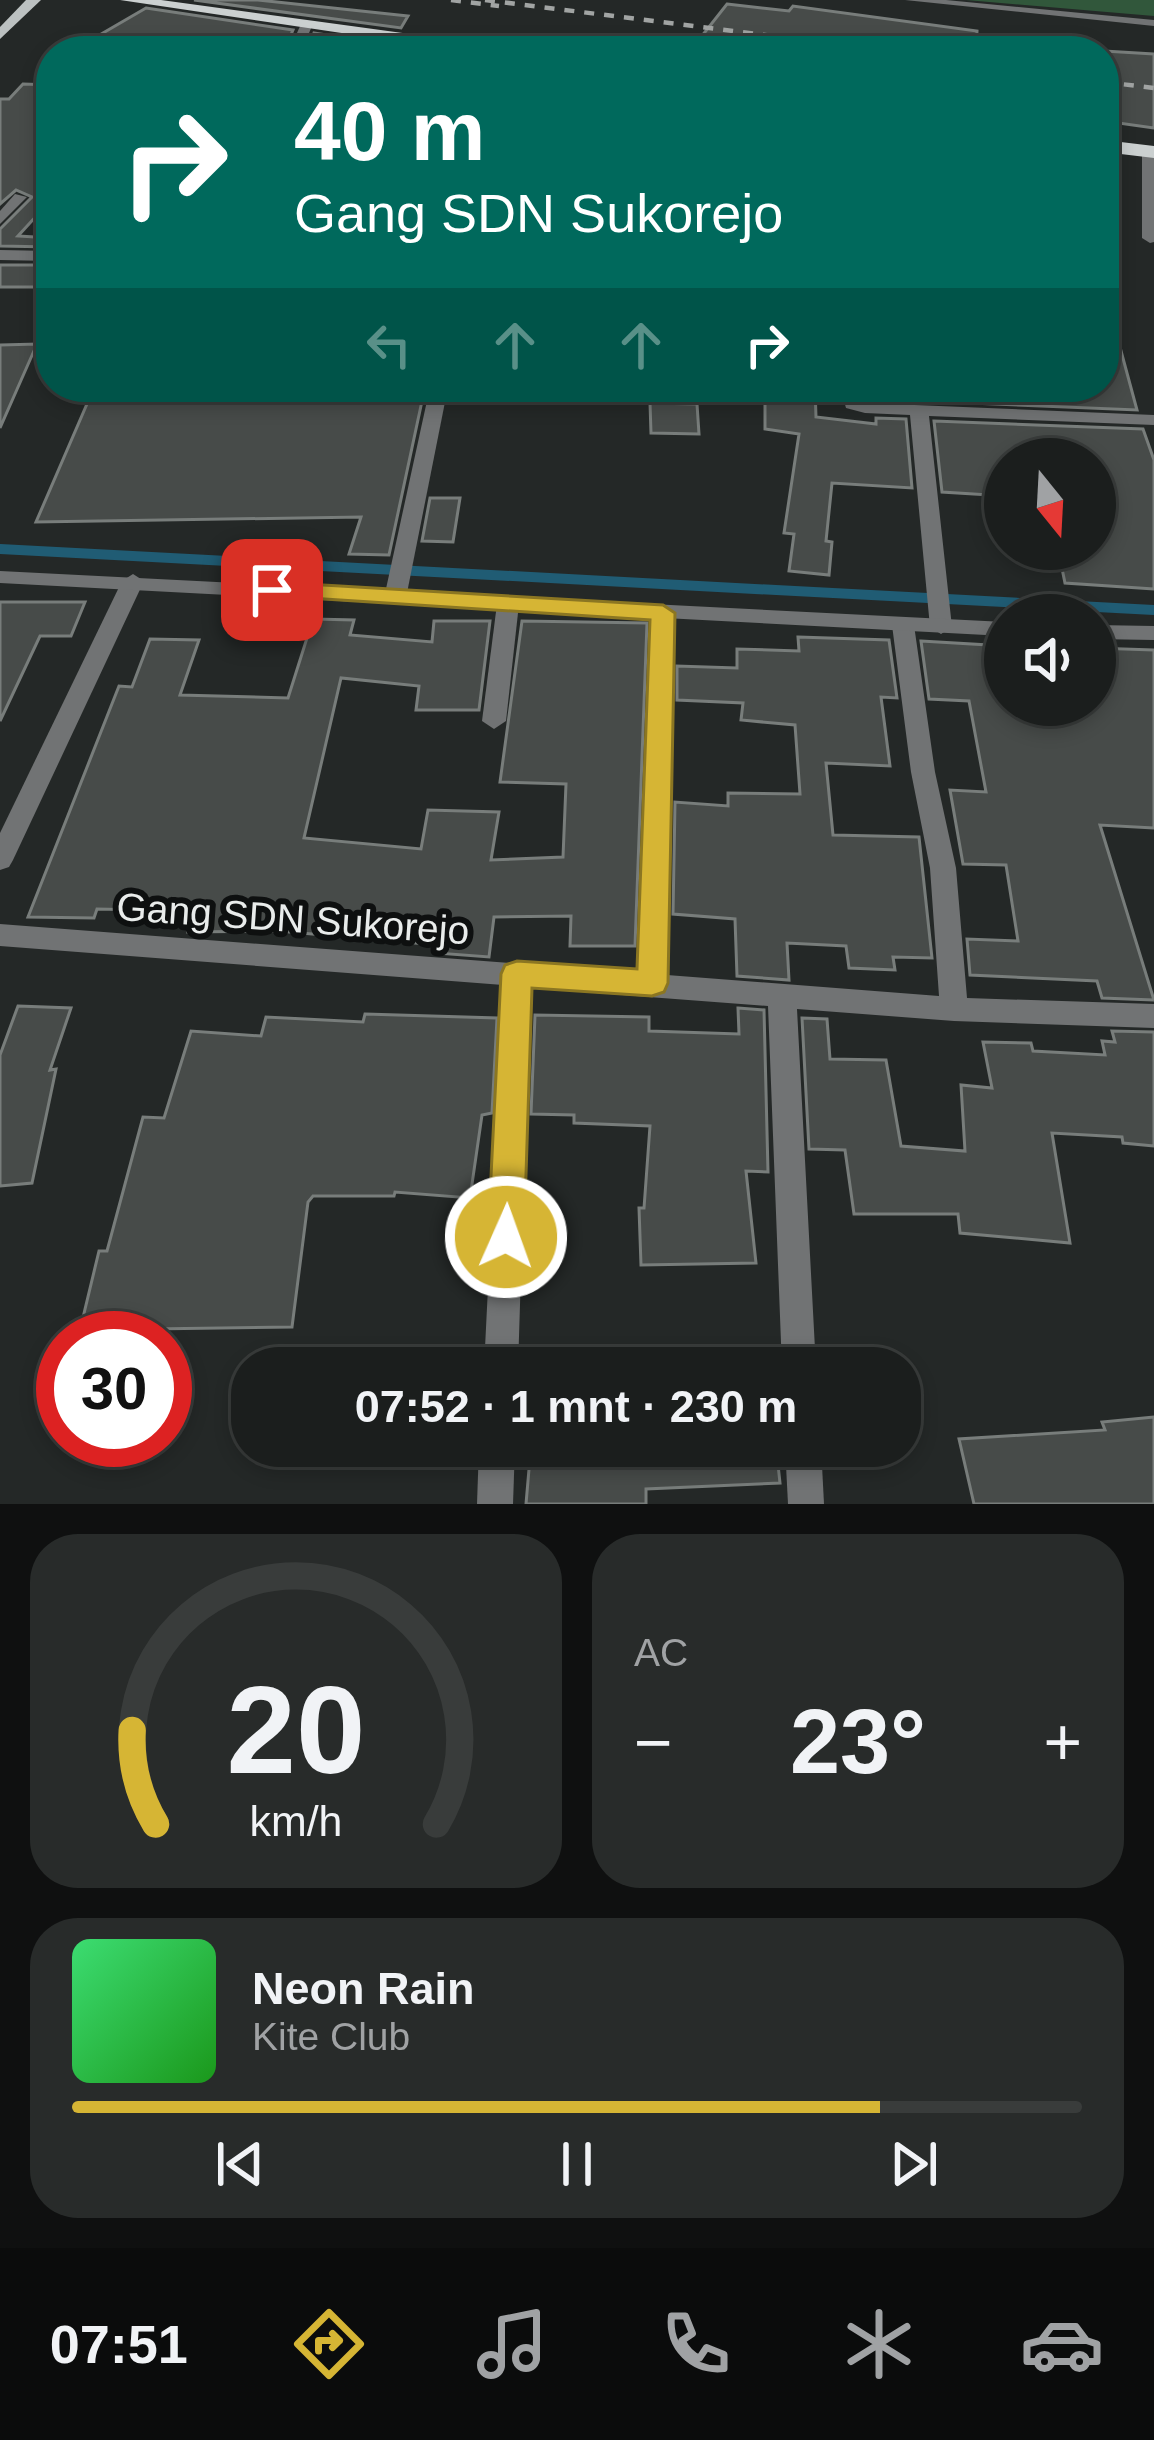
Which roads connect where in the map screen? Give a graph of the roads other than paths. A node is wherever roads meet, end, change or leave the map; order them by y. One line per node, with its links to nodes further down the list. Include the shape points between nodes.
1 (34, 0): 6 (main road)
2 (128, 0): 5 (highway)
3 (910, 0): 4 (street)
4 (1154, 23)
5 (307, 24): 7 (street); 8 (highway)
6 (0, 35)
7 (302, 36)
8 (392, 36)
9 (1119, 148): 10 (highway)
10 (1151, 152): 13 (street)
11 (20, 197): 12 (street)
12 (0, 220)
13 (1150, 238)
14 (0, 255): 15 (street)
15 (36, 256)
16 (437, 402): 22 (street)
17 (853, 402): 18 (street)
18 (919, 411): 19 (street); 25 (street)
19 (1154, 420)
20 (0, 577): 21 (street)
21 (133, 581): 22 (street); 31 (street)
22 (395, 598): 23 (street)
23 (508, 604): 24 (street); 30 (street)
24 (663, 613): 26 (street); 34 (street)
25 (941, 620): 26 (street); 27 (street)
26 (903, 625): 36 (street, via 943,868)
27 (984, 626)
28 (1116, 633): 29 (street)
29 (1154, 634)
30 (494, 722)
31 (0, 860)
32 (0, 935): 33 (street, Gang SDN Sukorejo)
33 (517, 974): 34 (street, Gang SDN Sukorejo); 38 (street)
34 (652, 983): 35 (street, Gang SDN Sukorejo)
35 (782, 994): 36 (street, Gang SDN Sukorejo); 39 (street)
36 (954, 1009): 37 (street, Gang SDN Sukorejo)
37 (1154, 1016)
38 (502, 1347)
39 (799, 1347)
40 (496, 1467): 42 (street)
41 (804, 1467): 43 (street)
42 (495, 1504)
43 (806, 1504)

